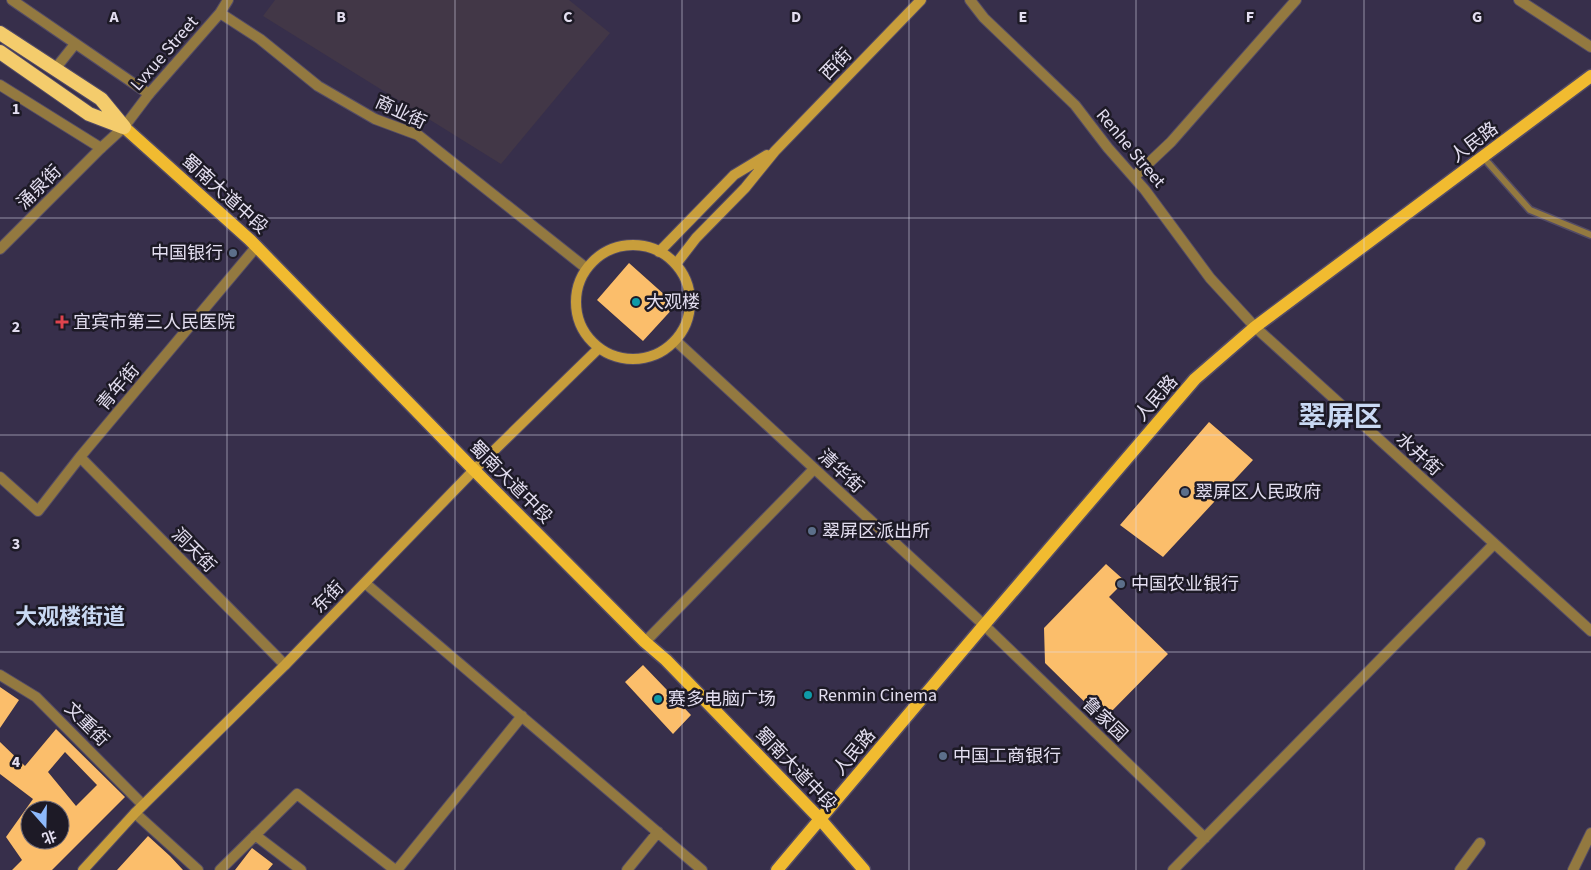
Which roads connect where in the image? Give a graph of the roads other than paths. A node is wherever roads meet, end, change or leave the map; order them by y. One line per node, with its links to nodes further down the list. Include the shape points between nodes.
1 (12, 0): 9 (street)
2 (228, 0): 7 (street, Lvxue Street)
3 (921, 0): 18 (main road, 西街)
4 (970, 0): 20 (street, Renhe Street, via 984,18 1075,106)
5 (1296, 0): 20 (street, via 1171,142)
6 (1519, 0): 10 (street)
7 (220, 13): 15 (street, Lvxue Street); 26 (street, 商业街, via 260,39 318,86 375,119 418,135)
8 (0, 33): 12 (highway)
9 (75, 44): 12 (street); 15 (street)
10 (1591, 47)
11 (5, 55): 16 (highway, via 89,114)
12 (55, 69): 16 (highway, via 101,99)
13 (1591, 76): 19 (main road, 人民路)
14 (0, 85): 17 (street)
15 (149, 94): 16 (street, Lvxue Street)
16 (124, 127): 17 (street, Lvxue Street); 22 (main road, 蜀南大道中段)
17 (101, 148): 23 (street, 涌泉街)
18 (774, 151): 24 (main road, 西街, via 734,175); 25 (main road, 西街)
19 (1483, 157): 21 (lane, via 1530,210); 27 (main road, 人民路)
20 (1134, 177): 27 (street, Renhe Street, via 1210,278)
21 (1591, 235)
22 (257, 246): 30 (street, 青年街); 32 (main road, 蜀南大道中段)
23 (0, 249)
24 (659, 252): 25 (main road); 26 (main road, via 630,245 610,249)
25 (676, 264): 28 (main road, via 689,290 689,316)
26 (586, 268): 29 (main road, via 577,286 577,319 586,337)
27 (1256, 327): 34 (street, 水井街); 36 (main road, 人民路, via 1195,379)
28 (676, 341): 29 (main road, via 660,353 641,360 627,360); 31 (street, 清华街)
29 (598, 349): 32 (main road, 东街)
30 (80, 458): 33 (street, 青年街, via 38,511); 39 (street, 洞天街)
31 (814, 469): 36 (street, 清华街); 38 (street)
32 (474, 470): 35 (main road, 东街); 38 (main road, 蜀南大道中段)
33 (0, 476)
34 (1494, 544): 37 (street, 水井街); 48 (street)
35 (365, 583): 39 (main road, 东街); 41 (street)
36 (984, 625): 44 (main road, 人民路); 48 (street, 鲁家园)
37 (1591, 631)
38 (645, 642): 44 (main road, 蜀南大道中段)
39 (285, 665): 42 (main road, 东街)
40 (0, 676): 42 (street, 文重街, via 36,697)
41 (522, 716): 45 (street); 54 (street)
42 (143, 805): 43 (main road, 东街)
43 (135, 813): 50 (main road, 东街); 51 (street)
44 (820, 819): 57 (main road, 人民路); 58 (main road, 蜀南大道中段)
45 (658, 832): 55 (street); 56 (street)
46 (1591, 833): 61 (street)
47 (255, 835): 52 (street); 53 (street); 54 (street, via 297,794)
48 (1205, 838): 59 (street)
49 (1480, 843): 60 (street)
50 (83, 870)
51 (198, 870)
52 (220, 870)
53 (300, 870)
54 (396, 870)
55 (627, 870)
56 (702, 870)
57 (777, 870)
58 (864, 870)
59 (1173, 870)
60 (1460, 870)
61 (1573, 870)

